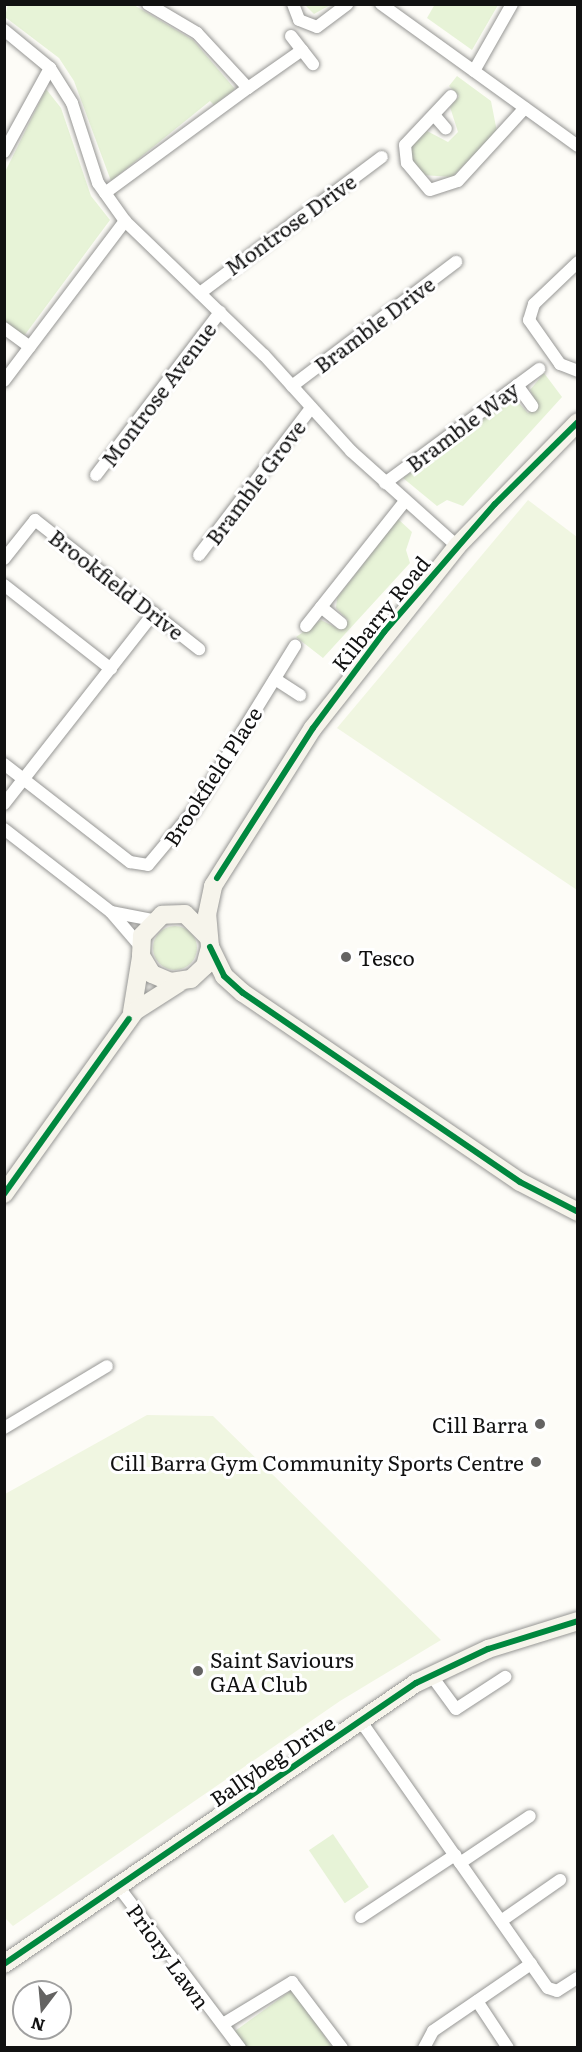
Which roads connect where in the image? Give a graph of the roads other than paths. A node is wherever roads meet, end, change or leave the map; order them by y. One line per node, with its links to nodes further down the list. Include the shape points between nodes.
1 (148, 4): 12 (street, via 197,33)
2 (293, 4): 3 (street, via 299,20 317,27)
3 (346, 4)
4 (381, 4): 11 (street)
5 (512, 4): 11 (street)
6 (4, 30): 10 (street)
7 (291, 36): 8 (street)
8 (302, 50): 9 (street); 12 (street)
9 (313, 64)
10 (50, 68): 18 (street); 20 (street, via 72,103)
11 (474, 71): 14 (street)
12 (248, 88): 20 (street)
13 (451, 96): 15 (street)
14 (525, 108): 15 (street, via 469,170 435,191 420,183 404,155 409,137); 17 (street)
15 (434, 115): 16 (street)
16 (446, 129)
17 (578, 146)
18 (4, 152)
19 (382, 157): 24 (street, Montrose Drive)
20 (105, 194): 21 (street)
21 (125, 221): 24 (street); 27 (street)
22 (456, 262): 32 (street, Bramble Drive)
23 (578, 262): 29 (street, via 534,304 528,320 560,364)
24 (200, 294): 25 (street)
25 (220, 312): 32 (street); 36 (street, Montrose Avenue)
26 (4, 328): 27 (street)
27 (30, 347): 30 (street)
28 (538, 369): 31 (street, Bramble Way)
29 (578, 371)
30 (4, 381)
31 (517, 385): 33 (street); 37 (street, Bramble Way)
32 (292, 386): 34 (street)
33 (532, 406)
34 (310, 408): 37 (street); 40 (street, Bramble Grove)
35 (578, 422): 39 (street, Kilbarry Road)
36 (96, 475)
37 (385, 483): 38 (street)
38 (405, 501): 39 (street); 43 (street)
39 (457, 546): 56 (street, Kilbarry Road, via 339,690)
40 (199, 555)
41 (4, 559): 44 (street, Brookfield Drive, via 35,520)
42 (4, 585): 49 (street)
43 (321, 607): 45 (street); 46 (street)
44 (154, 613): 48 (street, Brookfield Drive); 49 (street)
45 (341, 622)
46 (306, 626)
47 (295, 646): 50 (street, Brookfield Place)
48 (200, 649)
49 (111, 669): 53 (street)
50 (275, 679): 51 (street); 53 (street, Brookfield Place, via 194,810 153,862 143,866)
51 (300, 695)
52 (4, 764): 53 (street)
53 (25, 780): 54 (street)
54 (4, 804)
55 (4, 829): 57 (street)
56 (217, 878): 58 (street, Kilbarry Road, via 197,898); 59 (street, Kilbarry Road, via 208,904)
57 (111, 912): 58 (street); 60 (street)
58 (158, 918): 59 (street, via 185,914); 60 (street)
59 (210, 943): 61 (street, via 205,966); 62 (street, via 224,976)
60 (140, 951): 61 (street, via 152,974); 63 (street, via 140,987)
61 (186, 981): 62 (street); 63 (street, via 156,993)
62 (243, 993): 65 (street, via 520,1182)
63 (129, 1019): 64 (street)
64 (4, 1194)
65 (578, 1212): 66 (street)
66 (578, 1226)
67 (107, 1366): 68 (street)
68 (4, 1428)
69 (578, 1620): 70 (street, Ballybeg Drive, via 488,1648)
70 (431, 1675): 71 (street, via 456,1709); 72 (street, Ballybeg Drive)
71 (505, 1677)
72 (360, 1720): 74 (street); 76 (street, Ballybeg Drive)
73 (530, 1816): 74 (street)
74 (458, 1859): 77 (street); 78 (street)
75 (560, 1880): 78 (street)
76 (117, 1886): 79 (street, Ballybeg Drive); 83 (street, Priory Lawn, via 198,1999)
77 (361, 1917)
78 (501, 1921): 80 (street)
79 (4, 1964)
80 (531, 1964): 81 (street, via 551,1991); 82 (street)
81 (577, 1978)
82 (477, 2001): 86 (street, via 430,2034); 87 (street)
83 (223, 2024): 84 (street, Priory Lawn); 85 (street, Priory Lawn, via 292,1982)
84 (240, 2048)
85 (342, 2048)
86 (424, 2048)
87 (508, 2048)

